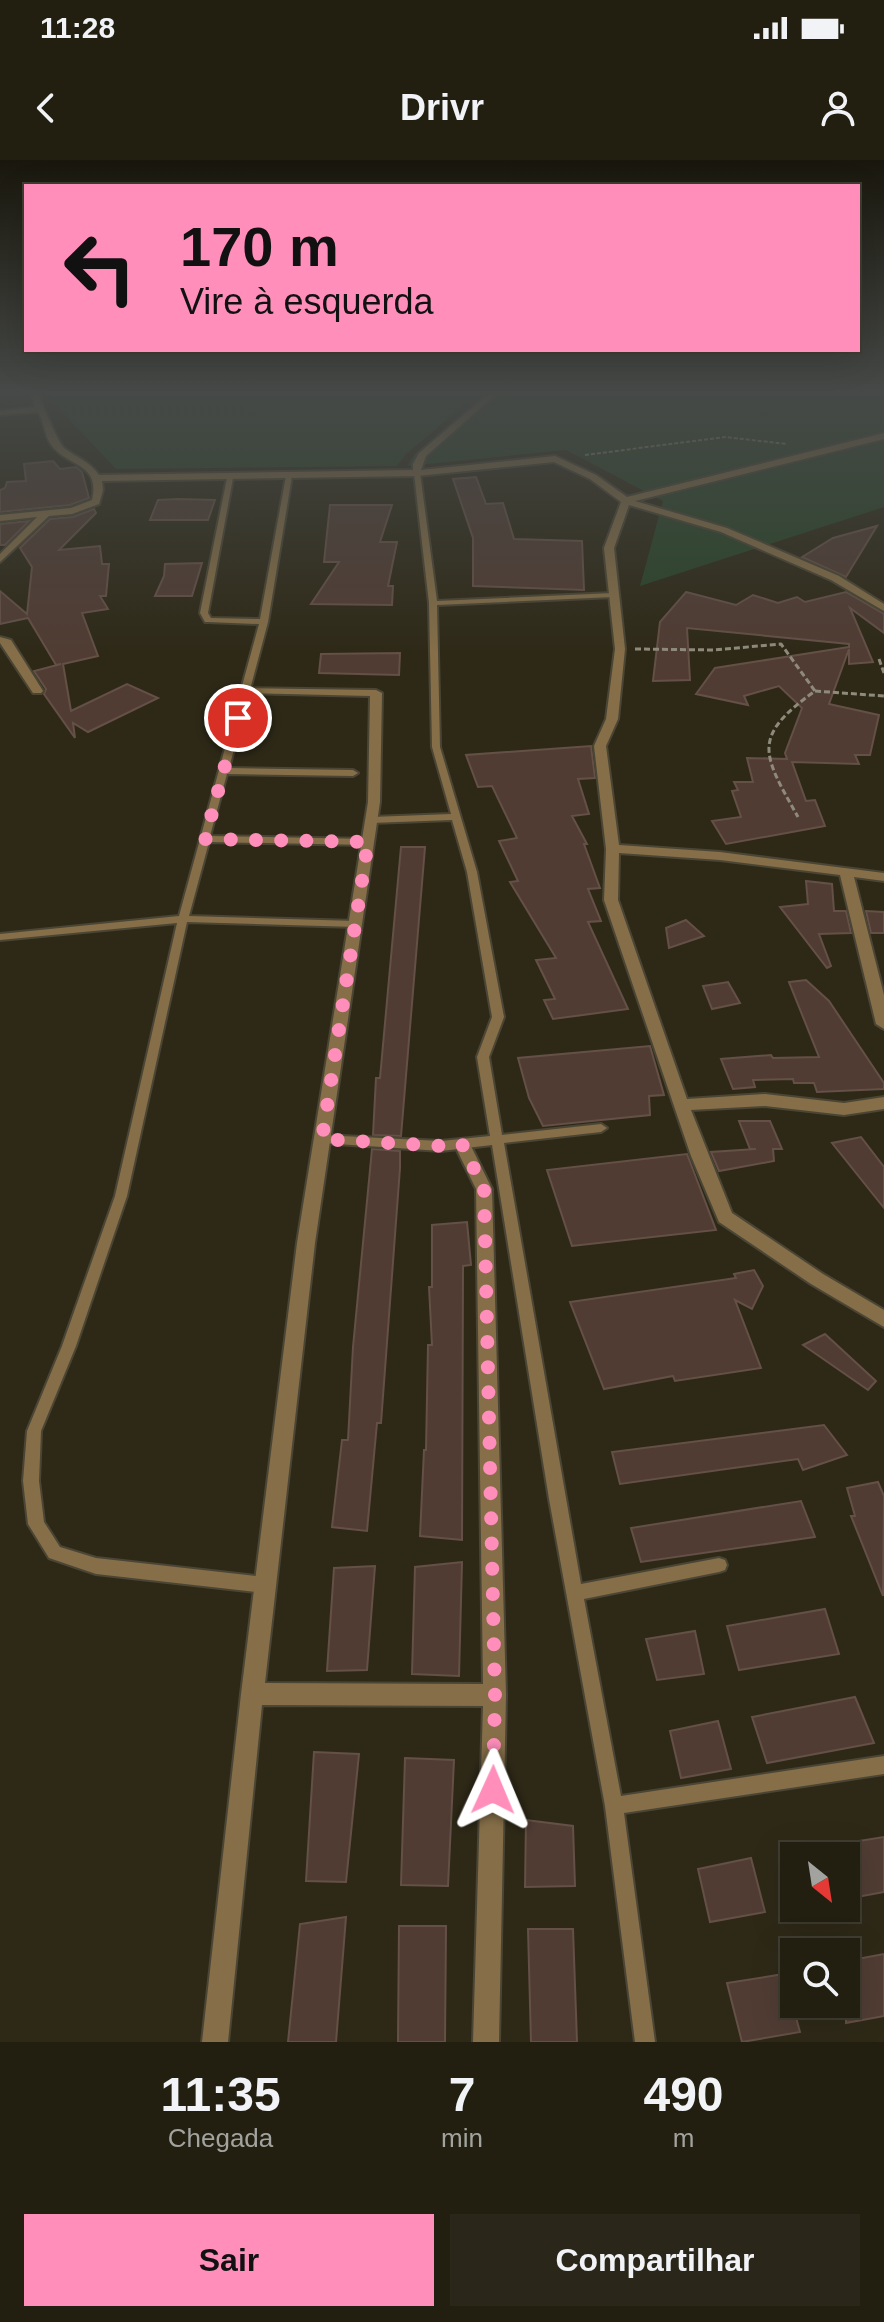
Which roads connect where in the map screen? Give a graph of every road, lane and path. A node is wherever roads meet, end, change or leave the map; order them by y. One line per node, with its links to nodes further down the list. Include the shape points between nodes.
1 (95, 478): 2 (street); 9 (street, via 99,496 91,506)
2 (230, 478): 3 (street); 15 (lane, via 204,613 208,620)
3 (235, 478)
4 (289, 478): 15 (lane)
5 (418, 478): 13 (lane)
6 (592, 478): 8 (street)
7 (721, 478): 8 (street)
8 (626, 501): 12 (street, via 609,548); 14 (street, via 736,535 835,578)
9 (47, 513): 10 (street); 11 (street)
10 (0, 518)
11 (0, 559)
12 (613, 595): 13 (lane); 17 (street)
13 (433, 603): 26 (lane, via 436,747)
14 (884, 608)
15 (258, 622): 21 (lane)
16 (0, 640): 20 (street, via 7,642)
17 (620, 649): 22 (path, via 781,644); 31 (street, via 612,719 600,746)
18 (879, 659): 19 (path)
19 (884, 673)
20 (37, 691)
21 (245, 691): 24 (lane); 28 (street, via 376,693)
22 (815, 691): 23 (path); 27 (path, via 775,724 770,740 769,755)
23 (884, 696)
24 (223, 771): 25 (lane); 29 (lane)
25 (353, 773)
26 (456, 817): 28 (lane); 42 (lane, via 472,872 498,1017 483,1057)
27 (798, 817)
28 (371, 820): 30 (street)
29 (205, 839): 30 (lane); 34 (lane)
30 (368, 842): 35 (street)
31 (613, 849): 32 (street, via 720,856); 39 (street, via 611,900)
32 (846, 873): 33 (street); 37 (street)
33 (884, 877)
34 (183, 919): 35 (lane); 36 (lane); 46 (lane, via 121,1196 34,1431 31,1481 36,1524 55,1553 96,1566)
35 (356, 924): 41 (street)
36 (0, 937)
37 (884, 1024)
38 (884, 1103): 39 (street, via 844,1109 765,1100)
39 (683, 1105): 44 (street, via 725,1217)
40 (601, 1128): 42 (lane)
41 (322, 1139): 43 (lane); 46 (street)
42 (497, 1140): 43 (lane); 47 (lane)
43 (462, 1144): 49 (street, via 484,1189)
44 (884, 1319)
45 (719, 1565): 47 (lane)
46 (265, 1585): 48 (street)
47 (575, 1593): 51 (lane)
48 (252, 1694): 49 (street); 52 (street)
49 (495, 1695): 53 (street)
50 (884, 1765): 51 (lane)
51 (614, 1806): 54 (lane)
52 (215, 2042)
53 (486, 2042)
54 (645, 2042)

